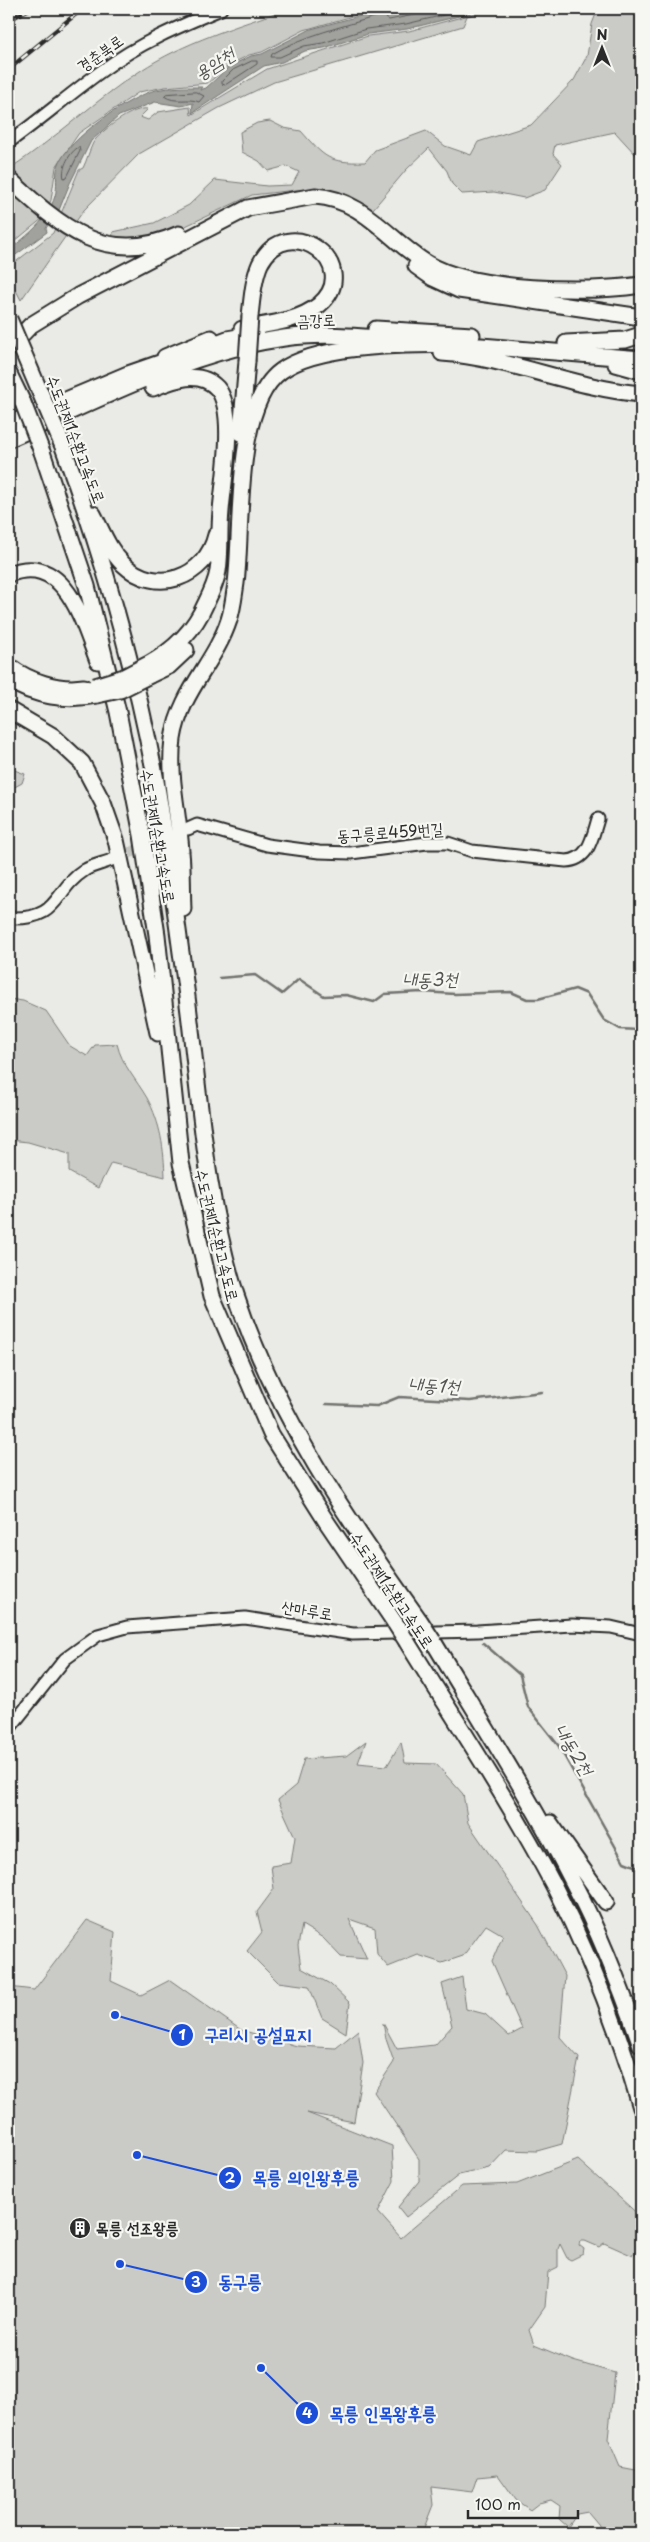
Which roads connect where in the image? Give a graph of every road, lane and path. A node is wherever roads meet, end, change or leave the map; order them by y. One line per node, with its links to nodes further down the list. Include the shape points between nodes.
1 (221, 9): 2 (street, 경춘북로, via 139,46)
2 (9, 142)
3 (9, 179): 5 (highway, via 62,225 111,246 146,245 168,239)
4 (279, 201): 5 (highway); 6 (highway, via 326,196 344,202 362,211 426,263 457,277 587,290); 7 (highway, via 312,202 343,212 360,221 433,278 459,290)
5 (248, 208): 11 (highway, via 65,303 31,325)
6 (641, 285)
7 (636, 316)
8 (9, 319): 23 (highway, 수도권제1순환고속도로, bridge)
9 (641, 335): 13 (highway)
10 (465, 344): 12 (highway); 13 (highway, 금강로); 21 (highway, 금강로, via 327,336 257,343 172,369)
11 (9, 348)
12 (374, 348): 19 (highway, via 490,359 580,384); 24 (highway, via 310,356 281,371 268,383 255,406)
13 (570, 348): 14 (highway, 금강로); 15 (highway, 금강로); 16 (highway); 18 (highway, 금강로, via 372,328 302,328 227,340)
14 (641, 350)
15 (641, 359)
16 (641, 371)
17 (9, 374): 33 (highway, 수도권제1순환고속도로, bridge, via 42,452 87,586)
18 (128, 374): 20 (highway, 금강로); 24 (highway, bridge, via 194,343 240,330 296,317 313,309 326,298 332,283 332,270 326,255 315,246 300,241 282,244 266,254 257,273 250,316 247,361 240,441)
19 (641, 394)
20 (9, 424)
21 (9, 439)
22 (9, 448): 25 (highway, via 168,382 188,377 202,379 218,389 225,407)
23 (74, 476): 25 (highway, via 114,553 132,571 150,579 171,580 199,567 211,551); 38 (highway, 수도권제1순환고속도로, via 115,609 142,717 156,782)
24 (242, 490): 26 (highway)
25 (221, 514): 29 (highway, via 218,573 205,606 168,653)
26 (238, 526): 29 (highway, via 223,590 202,630 169,666); 38 (highway, via 238,567 229,621 188,693 173,739 171,767 181,852)
27 (9, 574): 33 (highway, via 24,570 39,572 51,576 65,587 84,622)
28 (9, 666): 31 (highway, via 45,684)
29 (148, 670): 31 (highway, bridge)
30 (9, 680): 31 (highway, via 46,695 76,698)
31 (96, 690)
32 (9, 710): 39 (highway, via 53,736 82,763 103,803 116,840)
33 (118, 712): 39 (highway, 수도권제1순환고속도로, via 157,935)
34 (598, 819): 35 (street, 동구릉로459번길, via 584,856 577,861 566,862 472,851 448,843 351,853 319,852 267,845 197,826)
35 (188, 829)
36 (114, 859): 37 (street, via 85,870 71,882 56,904 40,915)
37 (9, 918)
38 (184, 978): 42 (highway, 수도권제1순환고속도로, bridge, via 216,1209 236,1293 258,1356 288,1418 368,1548 420,1621)
39 (172, 1091): 45 (highway, 수도권제1순환고속도로, bridge, via 181,1163 212,1296 271,1434 407,1642 554,1887 598,1987)
40 (641, 1634): 41 (street, 산마루로, via 581,1625 353,1634 245,1618 127,1627 98,1635 65,1658)
41 (9, 1729)
42 (529, 1800): 43 (highway, via 557,1830); 44 (highway, 수도권제1순환고속도로, via 594,1924)
43 (606, 1902)
44 (641, 2045)
45 (641, 2108)

